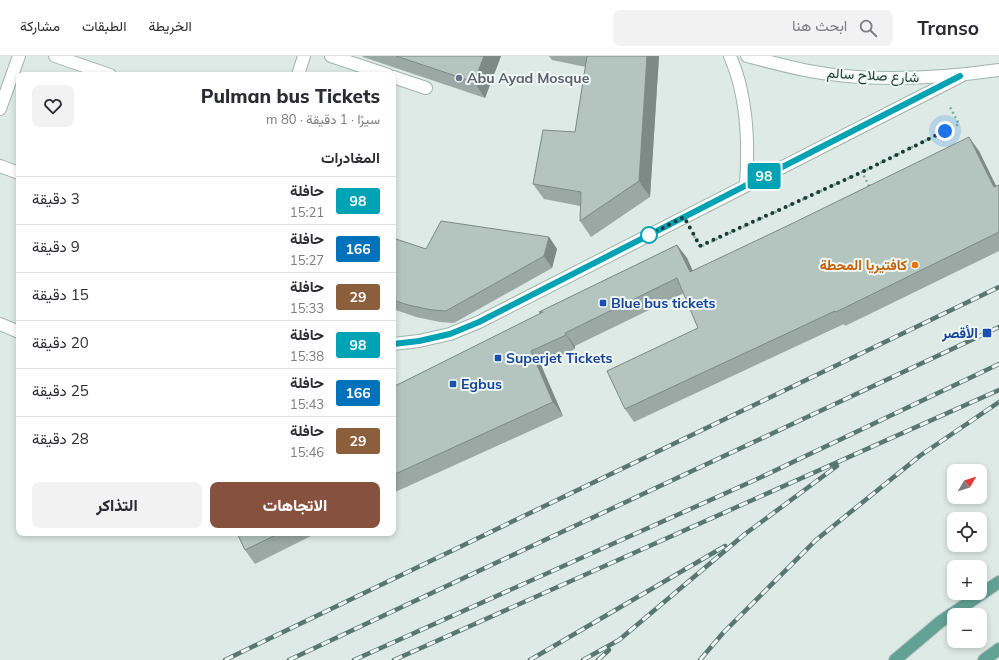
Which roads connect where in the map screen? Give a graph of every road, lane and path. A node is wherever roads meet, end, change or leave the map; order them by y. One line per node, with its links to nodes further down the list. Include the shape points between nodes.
1 (19, 56): 15 (street)
2 (55, 56): 8 (street)
3 (304, 56): 9 (street)
4 (331, 56): 10 (street)
5 (730, 56): 19 (street, via 740,84 746,117)
6 (747, 56): 11 (street, شارع صلاح سالم, via 805,70 856,76 909,79)
7 (999, 70): 11 (street, شارع صلاح سالم)
8 (101, 72)
9 (299, 72)
10 (379, 72)
11 (960, 76): 13 (street)
12 (396, 78): 14 (street)
13 (939, 86): 18 (path, via 959,124); 19 (street)
14 (426, 88)
15 (0, 109)
16 (0, 166): 17 (street)
17 (16, 172)
18 (862, 172): 20 (path); 21 (path, via 700,246)
19 (746, 185): 21 (street)
20 (871, 189)
21 (684, 217): 24 (street, via 479,322 450,334)
22 (0, 324): 23 (street)
23 (16, 331)
24 (396, 344)
25 (999, 582): 27 (main road, via 940,622)
26 (999, 649): 28 (main road)
27 (895, 660)
28 (984, 660)

